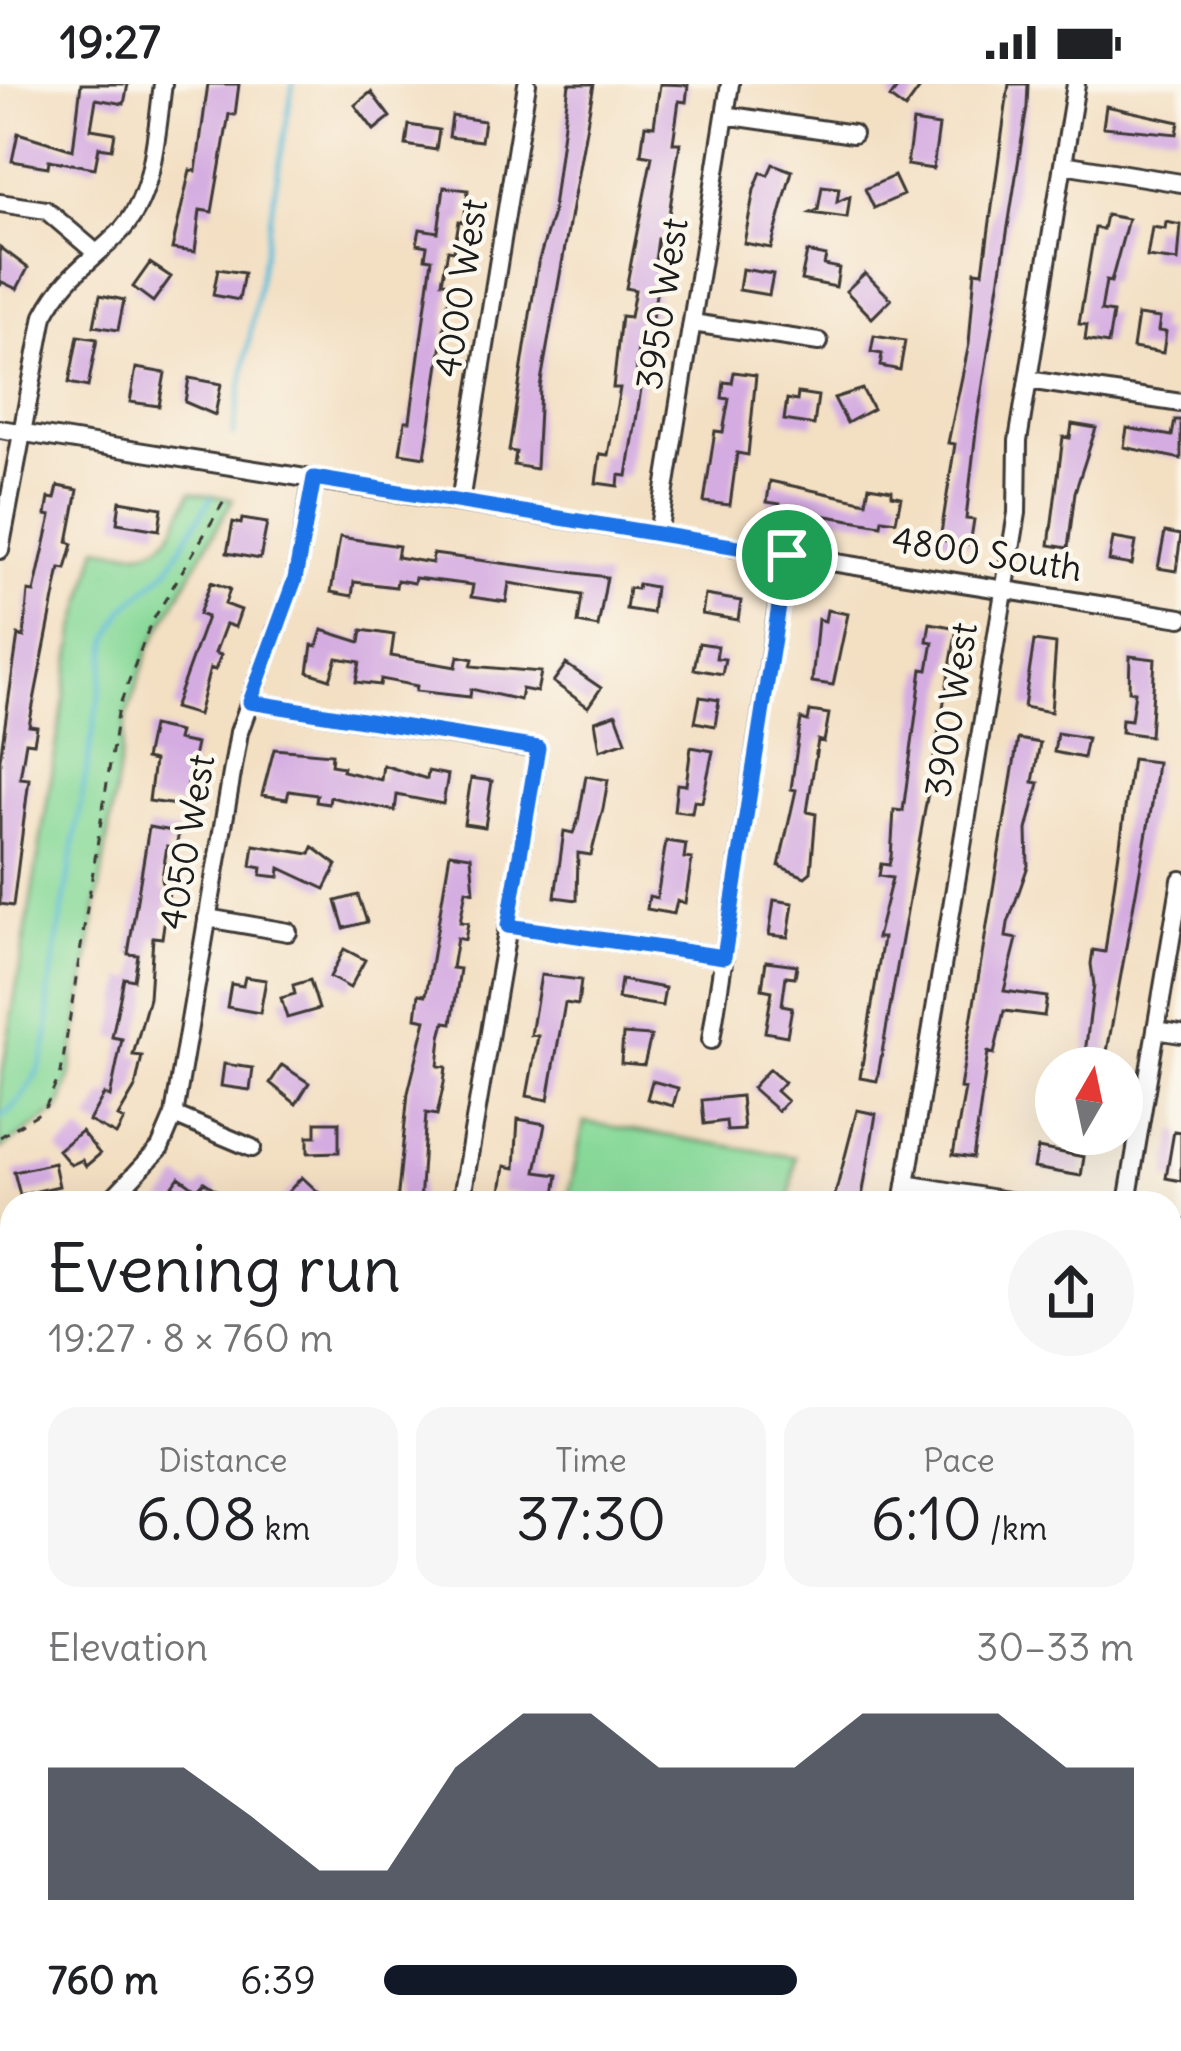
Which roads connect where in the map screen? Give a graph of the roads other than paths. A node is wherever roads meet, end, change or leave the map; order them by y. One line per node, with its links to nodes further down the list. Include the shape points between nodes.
1 (163, 84): 10 (street, via 141,196 120,232)
2 (524, 84): 18 (street, 4000 West)
3 (730, 84): 5 (street, 3950 West)
4 (1076, 84): 7 (street, 3900 West)
5 (725, 115): 6 (street); 11 (street, 3950 West)
6 (853, 134)
7 (1063, 164): 8 (street); 13 (street, 3900 West)
8 (1181, 183)
9 (0, 203): 10 (street, via 46,210)
10 (94, 251): 16 (street, via 44,316)
11 (692, 323): 12 (street); 19 (street, 3950 West)
12 (819, 342)
13 (1028, 380): 14 (street); 22 (street, 3900 West)
14 (1181, 403)
15 (0, 428): 16 (street, 4800 South)
16 (21, 432): 17 (street, 4800 South); 20 (street)
17 (314, 478): 18 (street, 4800 South); 24 (street, 4050 West, via 295,579)
18 (460, 502): 19 (street, 4800 South)
19 (658, 534): 21 (street, 4800 South)
20 (0, 550)
21 (787, 555): 22 (street, 4800 South); 29 (street)
22 (1005, 590): 23 (street, 4800 South); 37 (street, 3900 West)
23 (1181, 619)
24 (250, 702): 26 (street, 4050 West); 27 (street, via 538,748)
25 (1181, 880): 30 (street)
26 (207, 918): 28 (street); 33 (street, 4050 West)
27 (508, 926): 29 (street); 36 (street)
28 (288, 932)
29 (724, 957): 32 (street)
30 (1156, 1030): 31 (street); 38 (street)
31 (1181, 1034)
32 (712, 1040)
33 (174, 1115): 34 (street); 35 (street, 4050 West, via 160,1148)
34 (252, 1148)
35 (119, 1191)
36 (463, 1191)
37 (905, 1191)
38 (1129, 1191)

